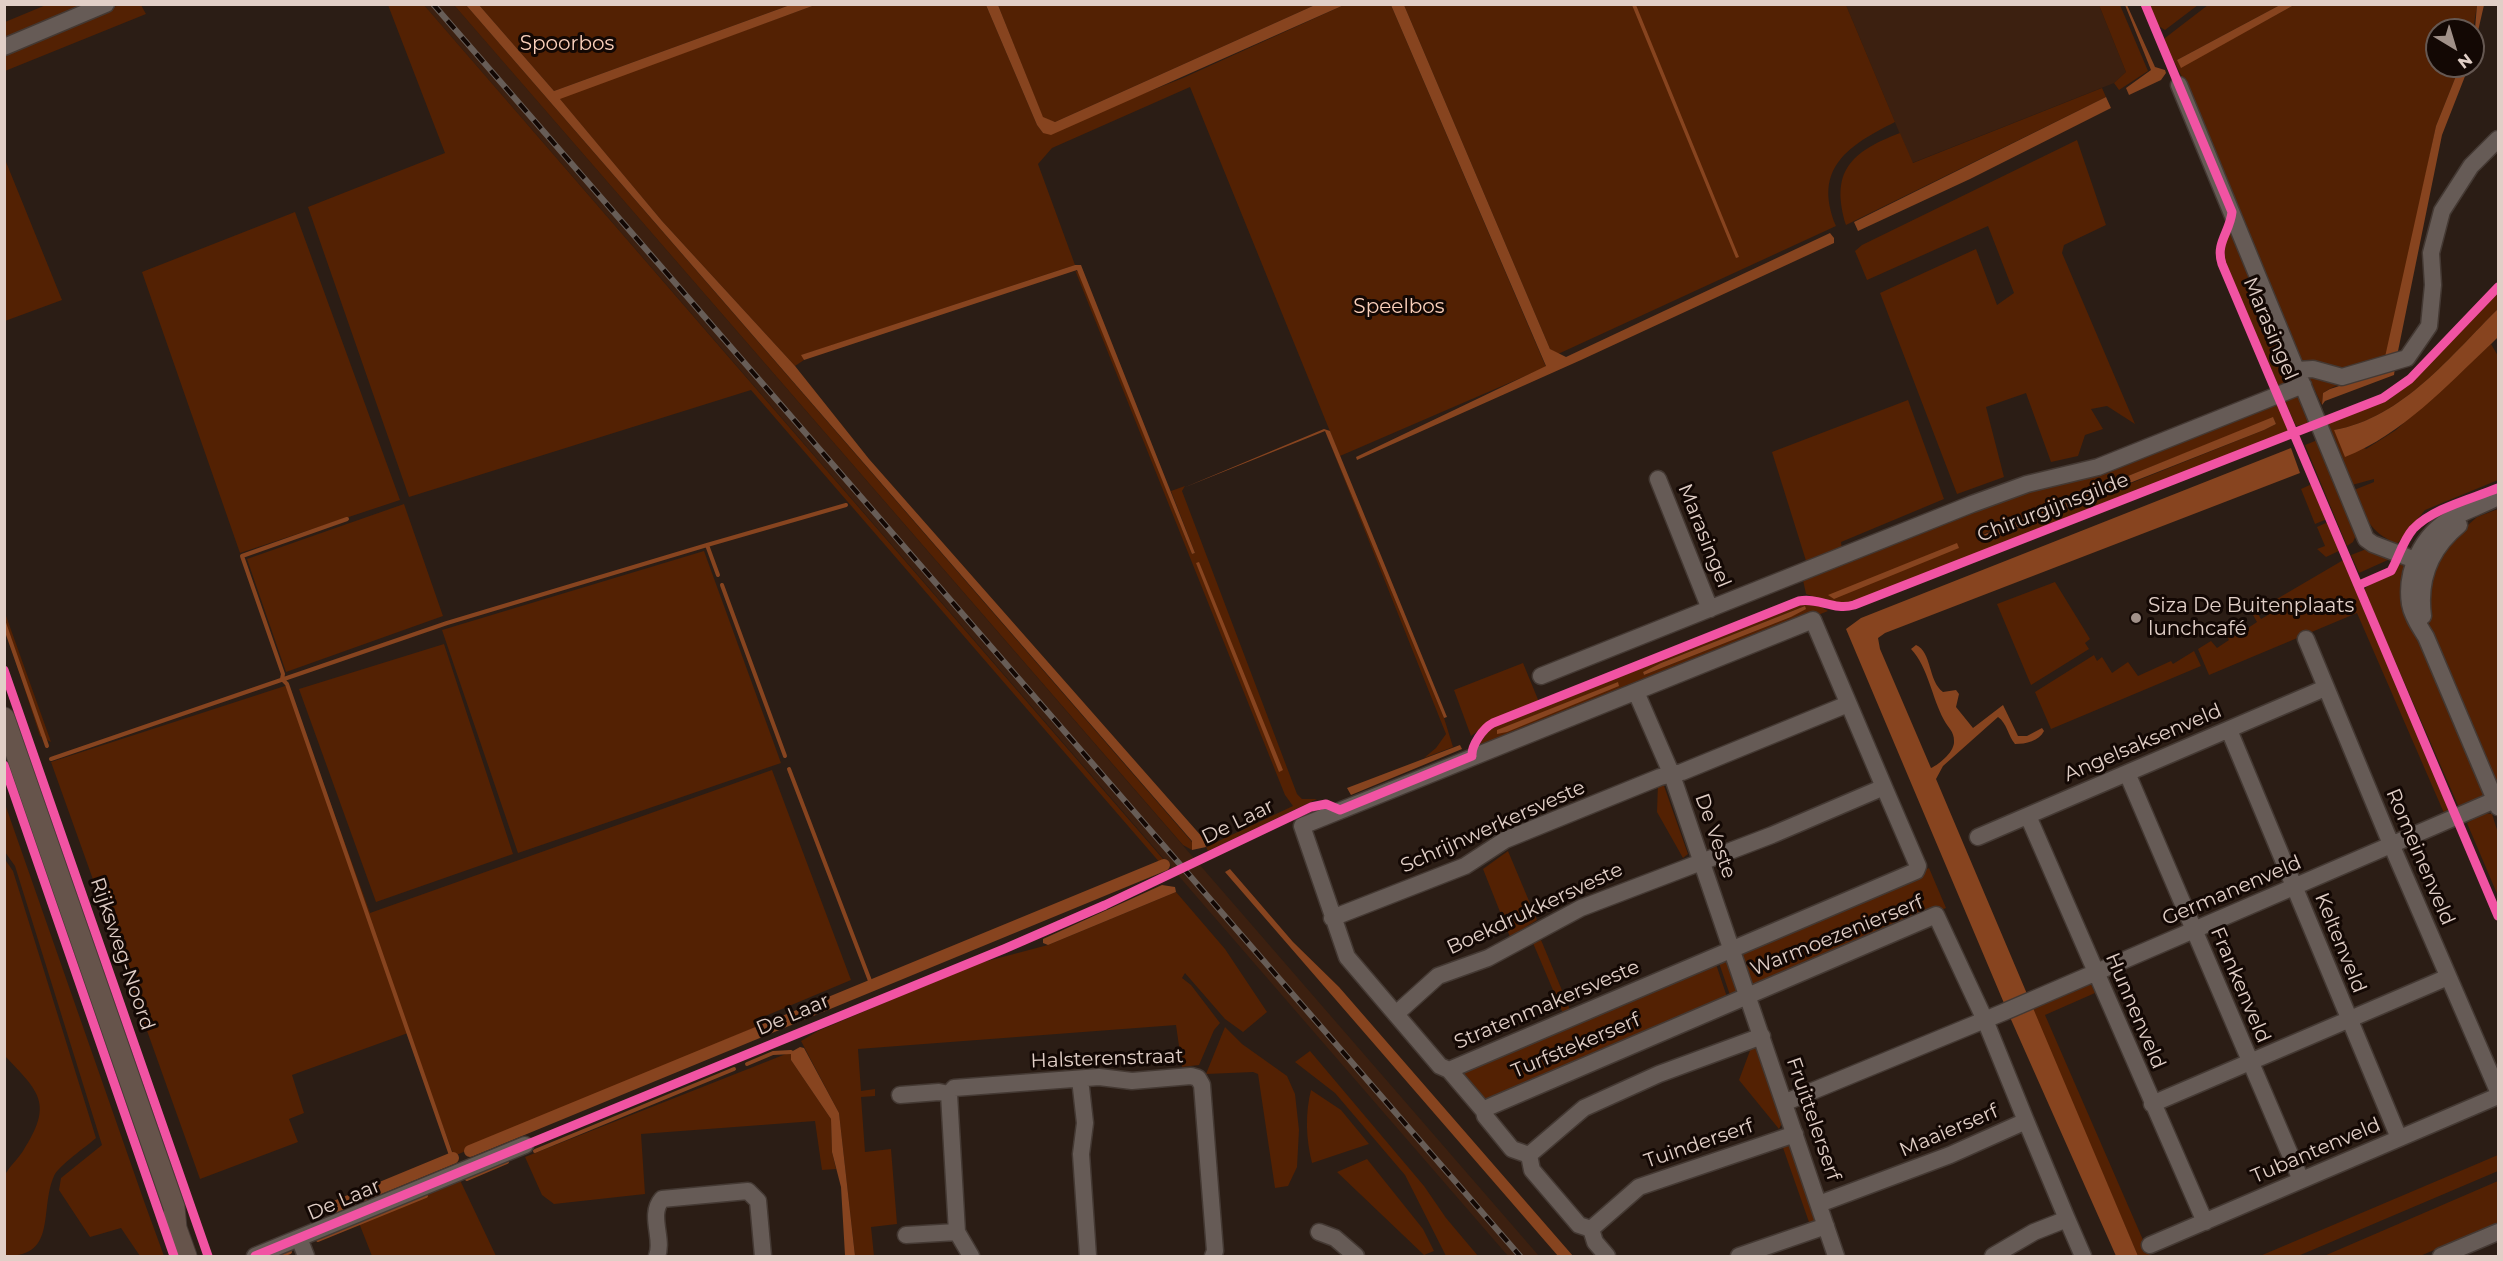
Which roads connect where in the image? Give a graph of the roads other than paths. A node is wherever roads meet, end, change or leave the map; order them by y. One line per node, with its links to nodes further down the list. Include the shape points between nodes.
1 (106, 4): 2 (street)
2 (4, 47)
3 (2179, 85): 5 (street, Marasingel)
4 (2499, 139): 5 (street, via 2471,166 2442,211 2431,254 2429,326 2407,358 2342,377 2313,369)
5 (2300, 378): 9 (street, Marasingel, via 2367,538); 10 (street, Chirurgijnsgilde, via 2098,467 2027,484 1980,501)
6 (1658, 479): 10 (street, Marasingel)
7 (2499, 497): 9 (street, via 2443,524 2431,535)
8 (2499, 505): 9 (street, via 2458,525)
9 (2421, 563): 21 (street, via 2409,583 2410,605)
10 (1710, 609): 12 (street, Chirurgijnsgilde)
11 (2306, 639): 13 (street, Romeinenveld)
12 (1541, 676)
13 (2325, 688): 17 (street, Angelsaksenveld); 24 (street, Romeinenveld)
14 (1636, 692): 15 (street, via 1812,620); 19 (street, De Veste); 27 (street, Stratenmakersveste, via 1302,826)
15 (1848, 704): 19 (street, Schrijnwerkersveste); 20 (street)
16 (4, 718): 54 (main road, Rijksweg-Noord)
17 (2229, 730): 18 (street, Angelsaksenveld); 26 (street, Keltenveld)
18 (2127, 773): 22 (street, Angelsaksenveld); 28 (street, Frankenveld)
19 (1672, 775): 25 (street, De Veste); 27 (street, Schrijnwerkersveste, via 1505,840 1466,866)
20 (1884, 786): 25 (street, Boekdrukkersveste); 29 (street, Stratenmakersveste, via 1918,866 1916,871)
21 (2497, 803): 24 (street, Germanenveld)
22 (2028, 816): 23 (street, Angelsaksenveld); 30 (street, Hunnenveld)
23 (1978, 837)
24 (2391, 844): 26 (street, Germanenveld); 31 (street, Romeinenveld)
25 (1701, 861): 29 (street, De Veste); 33 (street, Boekdrukkersveste, via 1581,908 1488,958 1438,976)
26 (2294, 888): 28 (street, Germanenveld); 34 (street, Keltenveld)
27 (1332, 918): 33 (street, Stratenmakersveste, via 1347,957)
28 (2194, 929): 30 (street, Germanenveld); 37 (street, Frankenveld)
29 (1730, 951): 32 (street, De Veste); 38 (street, Stratenmakersveste)
30 (2095, 972): 35 (street, Germanenveld); 45 (street, Hunnenveld)
31 (2448, 977): 34 (street); 40 (street, Romeinenveld)
32 (1747, 996): 35 (street, Warmoezenierserf, via 1936,915); 36 (street, Fruittelerserf); 46 (street, Turfstekerserf)
33 (1396, 1013): 38 (street, Stratenmakersveste, via 1440,1065)
34 (2348, 1019): 37 (street); 49 (street, Keltenveld)
35 (1985, 1020): 44 (street, Germanenveld); 47 (street, Maaierserf)
36 (1762, 1036): 44 (street, Fruittelerserf); 51 (street, via 1659,1074 1584,1108)
37 (2249, 1061): 45 (street); 52 (street, Frankenveld)
38 (1449, 1070): 46 (street)
39 (1080, 1079): 41 (street, Halsterenstraat, via 962,1086); 72 (street, via 1085,1123 1081,1154); 73 (street, Halsterenstraat, via 1198,1078 1202,1085)
40 (2499, 1091)
41 (949, 1094): 42 (street, Halsterenstraat); 59 (street)
42 (900, 1095)
43 (2499, 1096): 49 (street, Tubantenveld)
44 (1785, 1102): 48 (street, Fruittelerserf)
45 (2152, 1104): 56 (street, Hunnenveld)
46 (1484, 1111): 51 (street, via 1512,1149)
47 (2026, 1122): 53 (street, Maaierserf); 55 (street)
48 (1795, 1134): 53 (street, Fruittelerserf); 58 (street, Tuinderserf, via 1639,1187)
49 (2399, 1138): 52 (street, Tubantenveld)
50 (525, 1144): 63 (street, De Laar)
51 (1529, 1155): 58 (street, via 1532,1170 1579,1225)
52 (2301, 1180): 56 (street, Tubantenveld)
53 (1819, 1204): 57 (street, Fruittelerserf)
54 (174, 1207): 65 (main road); 66 (main road)
55 (2067, 1219): 78 (street, via 2034,1232); 79 (street)
56 (2205, 1222): 64 (street, Tubantenveld)
57 (1826, 1226): 76 (street); 77 (street, Fruittelerserf)
58 (1591, 1229): 75 (street)
59 (957, 1232): 62 (street); 71 (street)
60 (1319, 1232): 74 (street, via 1335,1238)
61 (2498, 1234): 80 (street)
62 (906, 1236)
63 (299, 1238): 67 (street, De Laar); 68 (street)
64 (2150, 1245)
65 (186, 1257)
66 (198, 1257)
67 (255, 1257)
68 (306, 1257)
69 (657, 1257): 70 (street, via 656,1210 662,1199 748,1191 758,1201)
70 (763, 1257)
71 (971, 1257)
72 (1088, 1257)
73 (1213, 1257)
74 (1356, 1257)
75 (1607, 1257)
76 (1739, 1257)
77 (1836, 1257)
78 (1993, 1257)
79 (2083, 1257)
80 (2440, 1257)

